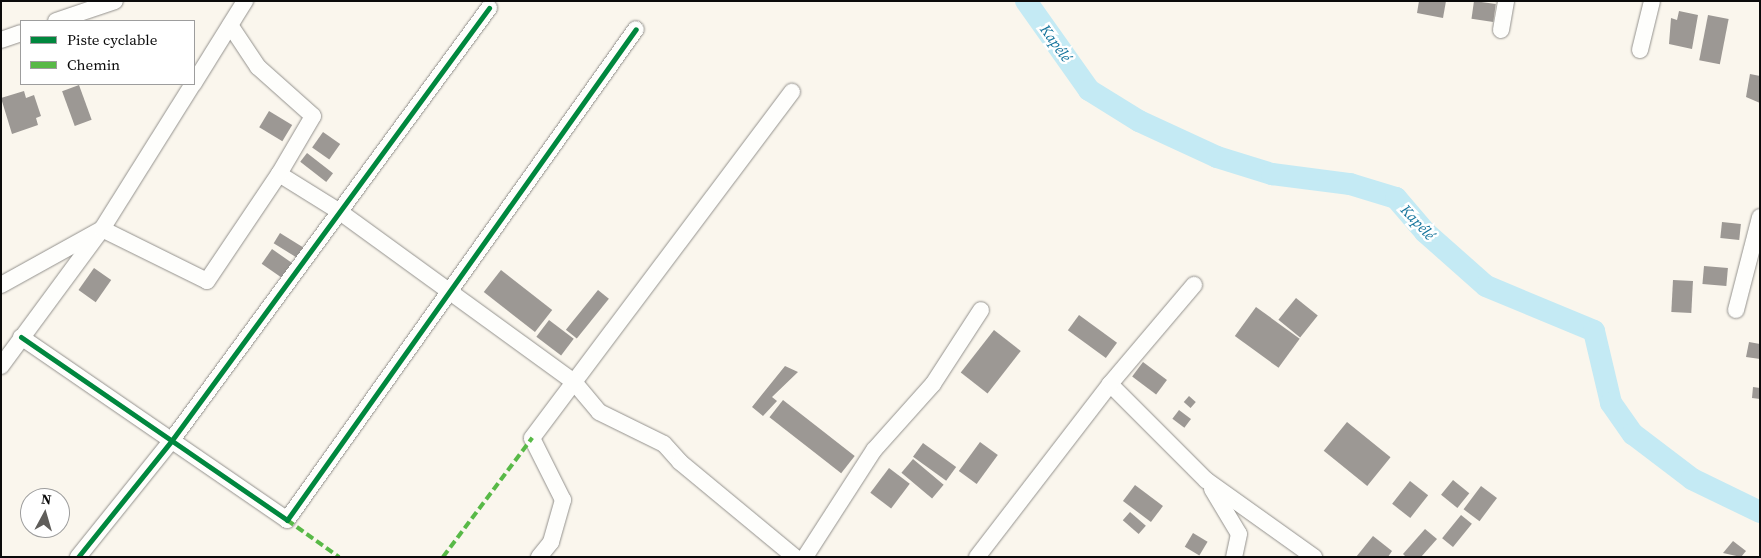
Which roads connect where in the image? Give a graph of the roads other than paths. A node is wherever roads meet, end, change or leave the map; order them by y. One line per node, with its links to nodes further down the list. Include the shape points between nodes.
1 (115, 1): 6 (street)
2 (245, 1): 7 (street)
3 (1506, 1): 9 (street)
4 (1652, 1): 12 (street)
5 (489, 8): 17 (street)
6 (59, 20)
7 (230, 25): 13 (street); 16 (street, via 258,66 313,116)
8 (636, 29): 22 (street)
9 (1501, 30)
10 (20, 33): 11 (street)
11 (1, 40)
12 (1640, 50)
13 (195, 81)
14 (193, 85): 19 (street)
15 (792, 92): 27 (street)
16 (279, 174): 17 (street); 19 (street, via 207,281)
17 (340, 212): 22 (street); 29 (street)
18 (1760, 216): 24 (street)
19 (102, 229): 20 (street); 25 (street)
20 (1, 285)
21 (1194, 285): 28 (street)
22 (451, 293): 27 (street); 29 (street, via 286,520)
23 (981, 310): 34 (street, via 933,384 874,450)
24 (1736, 310)
25 (21, 337): 26 (street); 29 (street)
26 (1, 366)
27 (574, 382): 32 (street, via 532,438 563,500 551,542); 33 (street, via 599,412 664,444 680,462)
28 (1110, 384): 30 (street); 35 (street)
29 (172, 440): 31 (street)
30 (1206, 480): 36 (street, via 1239,534); 37 (street)
31 (78, 557)
32 (539, 557)
33 (795, 557)
34 (805, 557)
35 (977, 557)
36 (1234, 557)
37 (1314, 557)

